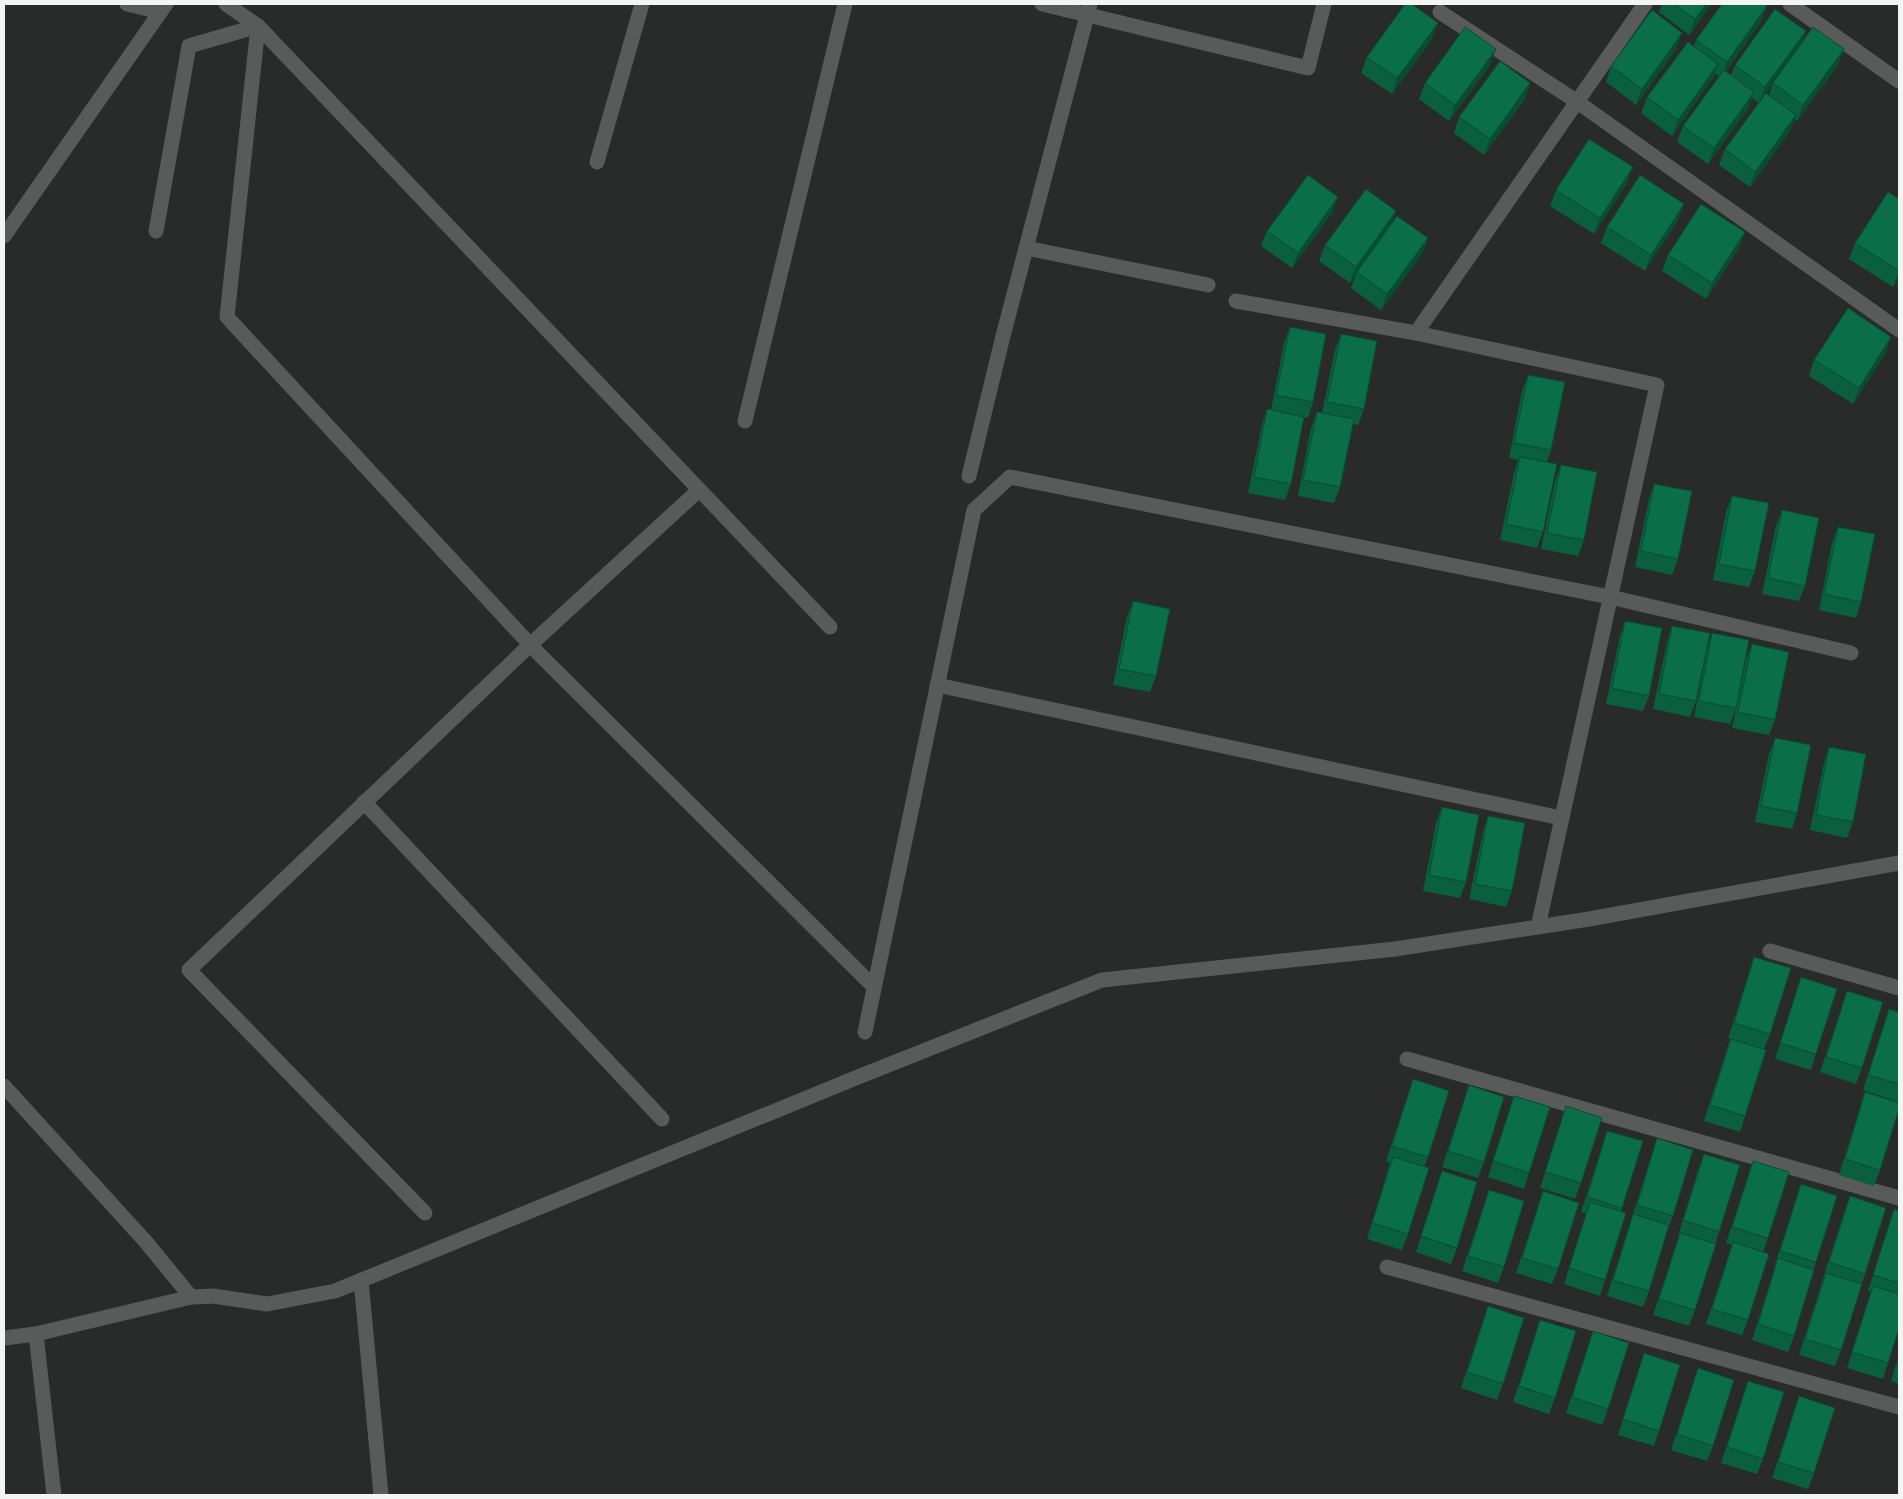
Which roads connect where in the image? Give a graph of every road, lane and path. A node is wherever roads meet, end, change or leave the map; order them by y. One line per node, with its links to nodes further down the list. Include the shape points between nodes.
1 (127, 4): 9 (street)
2 (226, 4): 12 (street)
3 (642, 4): 15 (street)
4 (845, 4): 23 (street)
5 (1042, 4): 10 (street)
6 (1324, 4): 10 (street, via 1308,68)
7 (1645, 4): 14 (street)
8 (1790, 4): 13 (street)
9 (163, 8): 17 (street)
10 (1089, 10): 18 (street)
11 (1440, 12): 14 (street)
12 (258, 26): 16 (street, via 189,46); 25 (street); 28 (street, via 227,317)
13 (1899, 81)
14 (1576, 101): 21 (street); 22 (street)
15 (597, 162)
16 (156, 230)
17 (4, 236)
18 (1026, 248): 19 (street); 24 (street)
19 (1208, 285)
20 (1236, 301): 22 (street)
21 (1899, 330)
22 (1416, 332): 26 (street, via 1657,385)
23 (745, 421)
24 (969, 476)
25 (699, 490): 27 (street); 28 (street)
26 (1610, 597): 29 (street); 30 (street, via 1010,477 974,510); 32 (street)
27 (830, 627)
28 (530, 644): 31 (street); 36 (street)
29 (1851, 653)
30 (937, 685): 32 (street); 36 (street)
31 (364, 802): 41 (street); 43 (street, via 188,970)
32 (1561, 818): 34 (street)
33 (1899, 863): 34 (street)
34 (1538, 927): 45 (street, via 1395,949 1102,980)
35 (1770, 950): 37 (street)
36 (874, 986): 38 (street)
37 (1899, 988)
38 (865, 1032)
39 (1408, 1058): 42 (street)
40 (4, 1086): 46 (street, via 146,1242)
41 (662, 1119)
42 (1899, 1198)
43 (425, 1213)
44 (1387, 1267): 49 (street)
45 (361, 1280): 46 (street, via 335,1291 267,1304 213,1296); 51 (street)
46 (191, 1297): 47 (street)
47 (36, 1334): 48 (street); 50 (street)
48 (4, 1338)
49 (1899, 1407)
50 (54, 1495)
51 (381, 1495)

